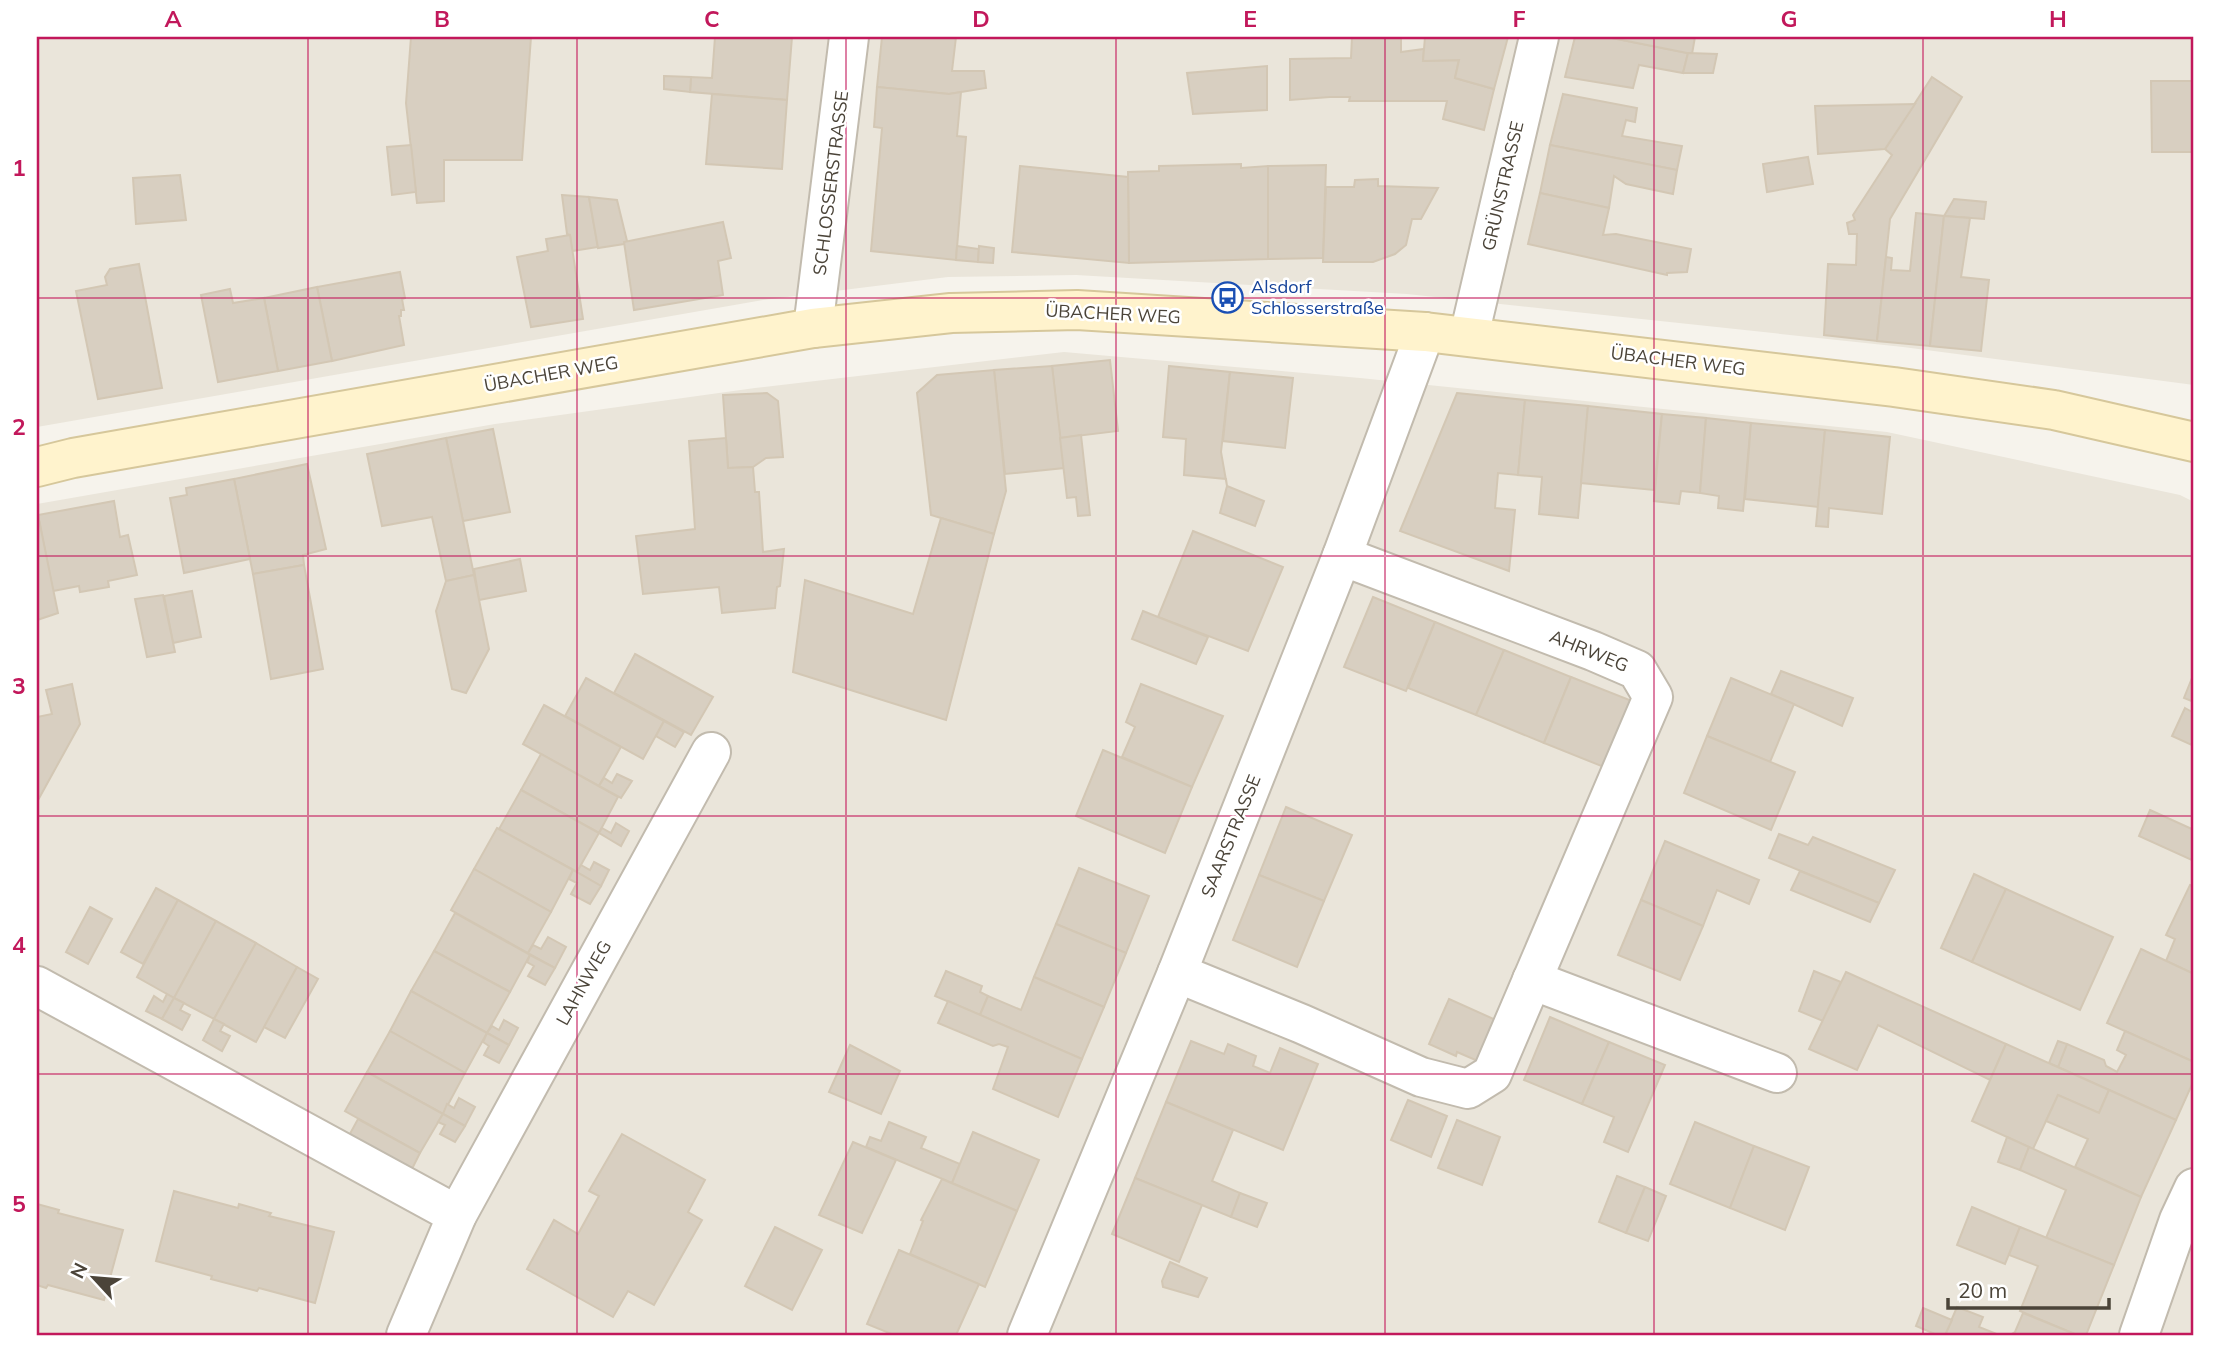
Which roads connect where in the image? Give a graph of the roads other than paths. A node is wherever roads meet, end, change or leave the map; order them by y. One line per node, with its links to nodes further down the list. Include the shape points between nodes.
1 (849, 37): 3 (street, SCHLOSSERSTRASSE)
2 (1539, 37): 5 (street, GRÜNSTRASSE)
3 (813, 328): 4 (main road, ÜBACHER WEG, via 950,313 1077,310); 7 (main road, ÜBACHER WEG)
4 (1425, 332): 5 (main road, ÜBACHER WEG); 8 (street, SAARSTRASSE)
5 (1469, 336): 6 (main road, ÜBACHER WEG, via 1934,392 2054,410)
6 (2194, 442)
7 (37, 467)
8 (1342, 556): 10 (street, SAARSTRASSE); 11 (street, AHRWEG, via 1593,650 1637,670 1653,697)
9 (711, 752): 15 (street, LAHNWEG)
10 (1177, 973): 11 (street, AHRWEG, via 1421,1077 1468,1089 1492,1074); 17 (street, SAARSTRASSE)
11 (1532, 980): 13 (street)
12 (37, 986): 15 (street)
13 (1777, 1073)
14 (2194, 1188): 18 (street)
15 (457, 1214): 16 (street, LAHNWEG)
16 (406, 1335)
17 (1027, 1335)
18 (2139, 1335)

